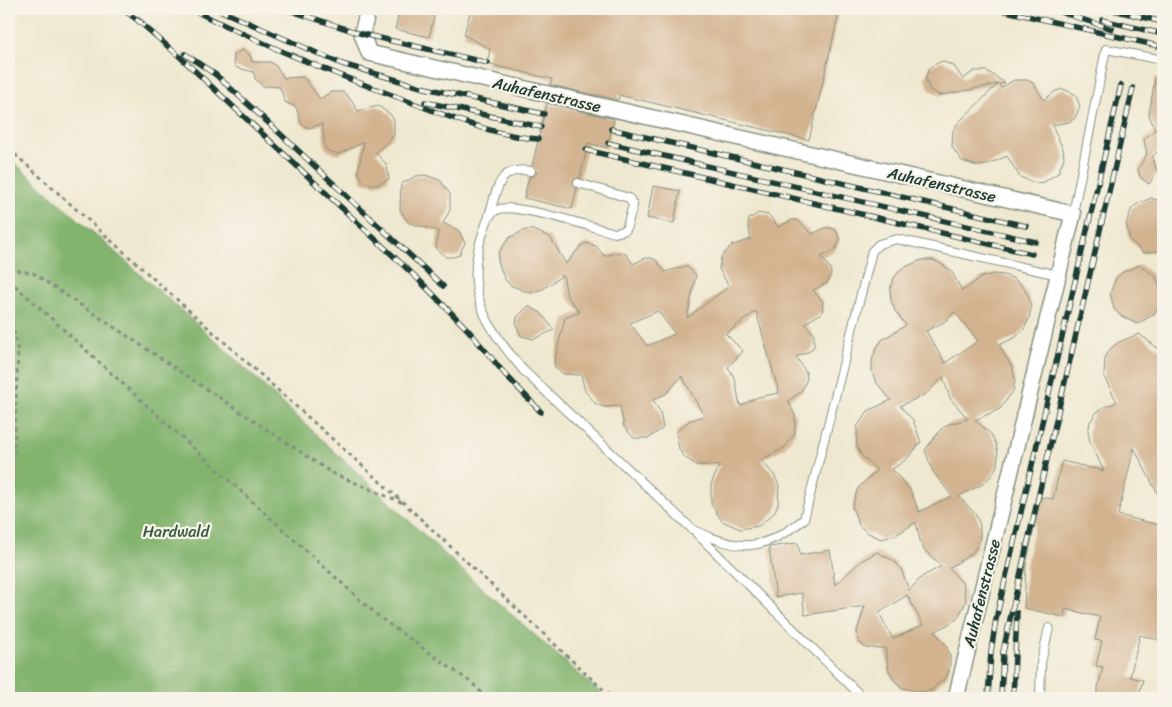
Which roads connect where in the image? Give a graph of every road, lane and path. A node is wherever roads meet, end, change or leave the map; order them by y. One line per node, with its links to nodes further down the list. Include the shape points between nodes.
1 (368, 9): 6 (street, Auhafenstrasse, via 362,34 369,53)
2 (1163, 60): 6 (lane, via 1106,49)
3 (9, 149): 12 (path)
4 (531, 171): 7 (lane, via 512,171 501,178)
5 (578, 183): 7 (lane, via 632,201 626,230 615,233 514,208 497,210)
6 (1073, 214): 9 (street, Auhafenstrasse)
7 (489, 215): 13 (lane, via 475,271 485,320 524,371)
8 (9, 268): 12 (path, via 33,272 332,473)
9 (1058, 275): 13 (lane, via 897,239 879,244 872,251 804,519 768,542 743,546 720,543); 19 (street, Auhafenstrasse)
10 (9, 280): 16 (path, via 379,617 472,683)
11 (9, 307): 14 (path, via 18,350)
12 (406, 505): 17 (path)
13 (692, 529): 18 (lane)
14 (9, 576)
15 (1049, 628): 20 (lane, via 1041,663)
16 (487, 698)
17 (612, 698)
18 (863, 698)
19 (956, 698)
20 (1040, 698)

